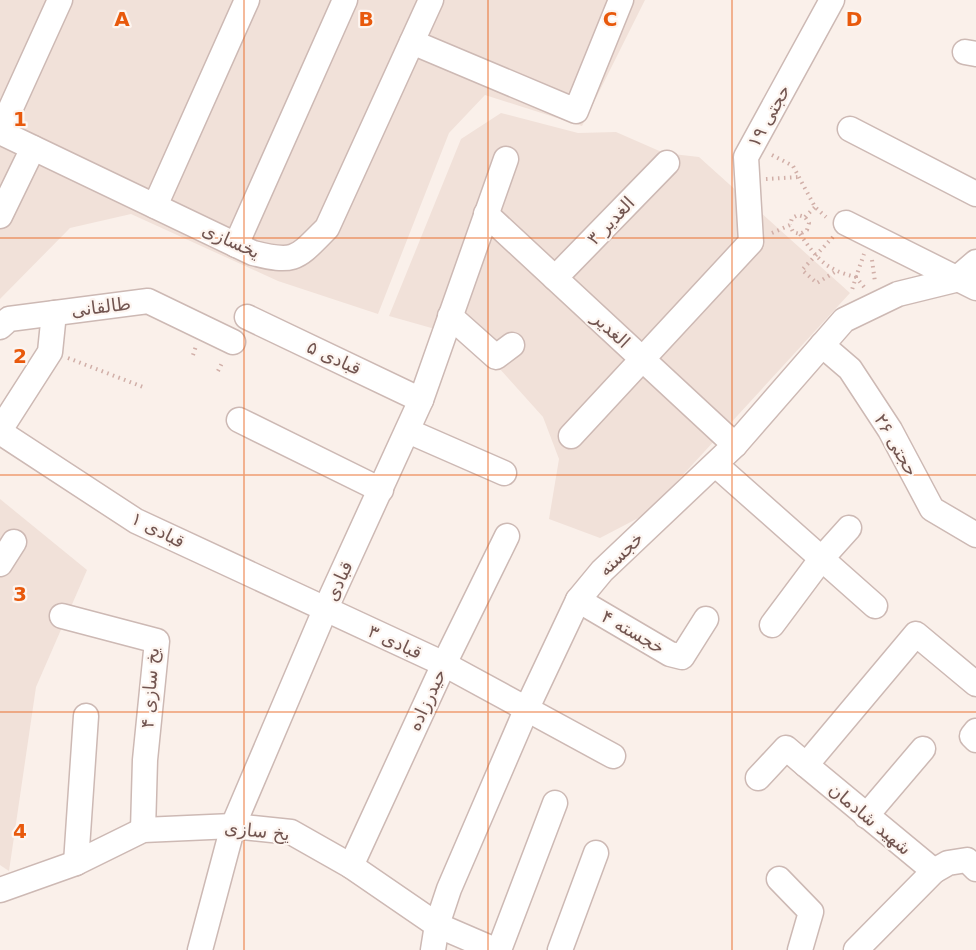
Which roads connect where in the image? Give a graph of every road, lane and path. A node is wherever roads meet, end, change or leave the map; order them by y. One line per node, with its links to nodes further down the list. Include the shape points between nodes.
1 (60, 0): 9 (street)
2 (247, 0): 16 (street)
3 (345, 0): 23 (street)
4 (431, 0): 7 (street, یخسازی)
5 (621, 0): 7 (street, via 576,111)
6 (832, 0): 14 (street, حجتی ۱۹, via 746,156)
7 (412, 42): 23 (street, یخسازی, via 327,228 302,253 283,261)
8 (850, 129): 15 (street)
9 (0, 132): 10 (street, یخسازی)
10 (33, 148): 16 (street, یخسازی); 19 (street)
11 (506, 159): 18 (street, قبادی)
12 (667, 163): 28 (street, الغدیر ۳)
13 (799, 177): 14 (path)
14 (747, 180): 40 (street, حجتی ۱۹, via 751,242)
15 (976, 194)
16 (155, 206): 23 (street, یخسازی)
17 (816, 207): 20 (path)
18 (486, 214): 28 (street, الغدیر); 32 (street, قبادی)
19 (0, 216)
20 (805, 217): 22 (path, via 809,223 807,230); 22 (path, via 792,218 793,232)
21 (846, 224): 24 (path); 29 (street)
22 (800, 234): 24 (path)
23 (236, 245)
24 (815, 256): 26 (path); 26 (path, via 802,270 817,283)
25 (976, 262): 29 (street)
26 (835, 272): 27 (path)
27 (856, 277): 30 (path); 30 (path, via 868,250); 34 (path)
28 (555, 278): 40 (street, الغدیر)
29 (966, 284): 30 (street, خجسته, via 898,294)
30 (878, 303): 34 (street, خجسته)
31 (54, 313): 35 (street, طالقانی, via 9,319); 36 (street, طالقانی, via 148,301); 39 (street)
32 (450, 316): 37 (street, via 496,357); 42 (street, قبادی)
33 (247, 317): 42 (street, قبادی ۵)
34 (844, 320): 38 (street, خجسته)
35 (0, 327)
36 (233, 342)
37 (512, 345)
38 (822, 345): 47 (street, خجسته); 52 (street, حجتی ۲۶, via 850,369 890,430 932,509)
39 (50, 352): 41 (path); 44 (street)
40 (642, 359): 46 (street); 47 (street, الغدیر)
41 (143, 387)
42 (421, 400): 45 (street, قبادی)
43 (239, 420): 50 (street)
44 (0, 431): 59 (street, قبادی ۱, via 136,521)
45 (408, 431): 49 (street); 50 (street, قبادی)
46 (571, 436)
47 (735, 445): 48 (street, خجسته)
48 (716, 465): 55 (street); 57 (street, خجسته, via 602,570)
49 (504, 473)
50 (381, 490): 59 (street, قبادی)
51 (849, 528): 55 (street)
52 (976, 535)
53 (507, 536): 63 (street, حیدرزاده)
54 (14, 542): 56 (street)
55 (822, 558): 58 (street); 62 (street)
56 (0, 564)
57 (578, 600): 61 (street, خجسته ۴, via 670,654 682,657); 65 (street, خجسته)
58 (875, 606)
59 (325, 610): 63 (street, قبادی ۳); 75 (street, قبادی)
60 (62, 616): 76 (street, یخ سازی ۴, via 157,641 145,760)
61 (706, 619)
62 (772, 625)
63 (444, 664): 65 (street, قبادی ۳); 79 (street, حیدرزاده)
64 (976, 684): 71 (street, via 916,634)
65 (527, 708): 70 (street, قبادی ۳); 84 (street, خجسته)
66 (86, 716): 78 (street)
67 (976, 731): 68 (street, via 972,736)
68 (976, 740)
69 (923, 749): 74 (street)
70 (613, 756)
71 (806, 765): 72 (street, شهید شادمان, via 786,748); 74 (street, شهید شادمان)
72 (758, 778)
73 (555, 803): 87 (street)
74 (866, 816): 81 (street, شهید شادمان)
75 (233, 826): 76 (street, یخ سازی); 79 (street, یخ سازی, via 291,832); 85 (street, قبادی)
76 (143, 830): 78 (street, یخ سازی)
77 (596, 853): 88 (street)
78 (76, 863): 83 (street, یخ سازی)
79 (351, 866): 84 (street, یخ سازی)
80 (976, 869): 81 (street, via 967,860 948,863)
81 (934, 871): 90 (street)
82 (779, 879): 89 (street, via 811,912)
83 (0, 890)
84 (437, 925): 86 (street, خجسته); 87 (street, یخ سازی)
85 (200, 950)
86 (433, 950)
87 (497, 950)
88 (560, 950)
89 (800, 950)
90 (856, 950)

